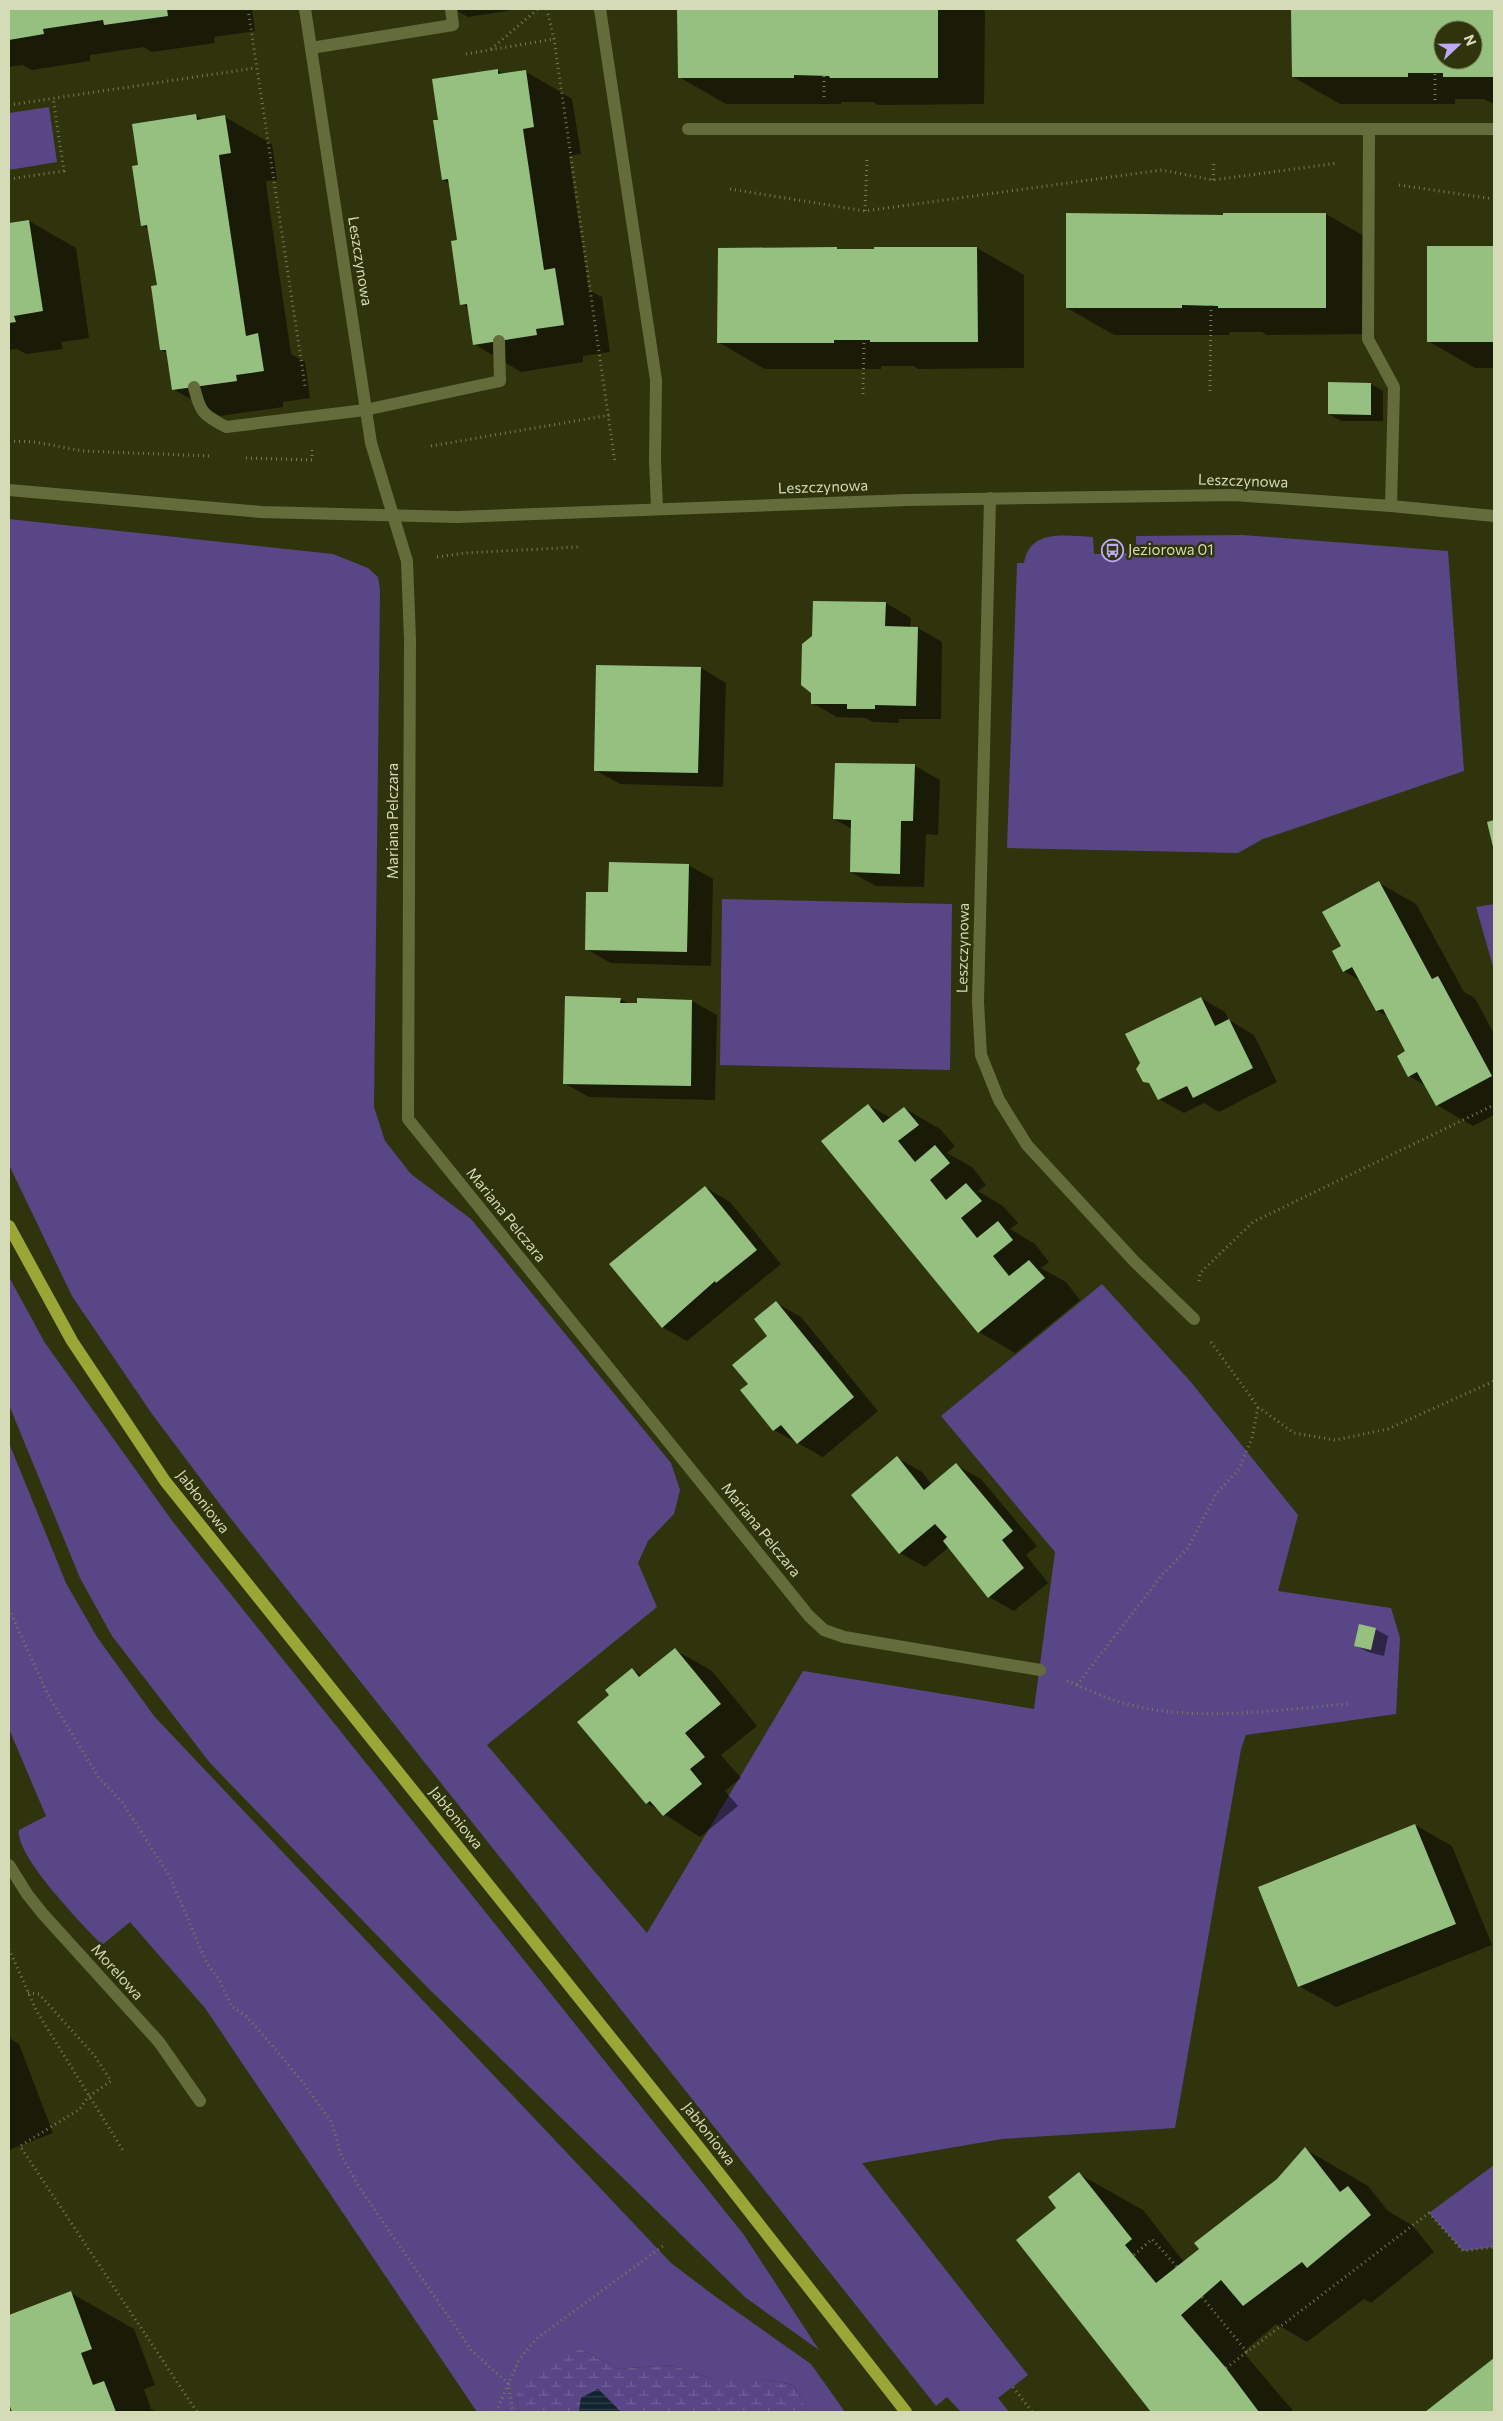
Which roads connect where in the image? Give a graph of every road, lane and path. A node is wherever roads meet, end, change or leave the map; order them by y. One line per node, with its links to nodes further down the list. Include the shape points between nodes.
1 (248, 9): 9 (path)
2 (305, 9): 7 (street, Leszczynowa)
3 (452, 9): 7 (street, via 453,25)
4 (538, 9): 8 (path)
5 (546, 9): 29 (path, via 554,39)
6 (600, 9): 39 (street, via 656,380 654,460)
7 (311, 48): 28 (street, Leszczynowa)
8 (489, 50)
9 (256, 68): 10 (path); 30 (path)
10 (53, 98): 11 (path); 17 (path, via 64,171)
11 (9, 105)
12 (688, 129): 13 (street)
13 (868, 129): 14 (street); 21 (path)
14 (1369, 129): 15 (street); 38 (street, via 1368,339 1394,388)
15 (1494, 129)
16 (1345, 162): 21 (path, via 1214,180 1162,170)
17 (9, 180)
18 (1396, 184): 20 (path)
19 (730, 190): 21 (path)
20 (1494, 200)
21 (865, 212)
22 (1211, 306): 26 (path)
23 (864, 340): 27 (path)
24 (499, 341): 28 (street, via 500,382)
25 (194, 387): 30 (street, via 199,408 207,417 226,427)
26 (1210, 391)
27 (863, 394)
28 (365, 410): 30 (street); 40 (street, Leszczynowa, via 371,443)
29 (610, 415): 32 (path); 35 (path)
30 (310, 417): 34 (path, via 312,460)
31 (9, 441): 33 (path, via 83,451)
32 (431, 446)
33 (217, 456)
34 (236, 457)
35 (615, 463)
36 (9, 490): 40 (street, Leszczynowa, via 261,512)
37 (990, 498): 38 (street, Leszczynowa, via 1233,495); 39 (street, Leszczynowa); 46 (street, Leszczynowa, via 978,1002 981,1055 999,1100 1028,1145 1134,1261)
38 (1391, 506): 41 (street, Leszczynowa)
39 (657, 509): 40 (street, Leszczynowa, via 457,517)
40 (393, 516): 43 (street, Mariana Pelczara)
41 (1494, 516)
42 (578, 547): 43 (path, via 465,553)
43 (407, 561): 50 (street, Mariana Pelczara, via 410,640 408,1119 809,1616 824,1630 844,1637)
44 (1494, 1105): 46 (path, via 1253,1222 1200,1273)
45 (9, 1226): 71 (main road, Jabłoniowa, via 72,1341 165,1480 695,2142)
46 (1194, 1319): 48 (path)
47 (1494, 1381): 48 (path, via 1388,1429 1335,1440 1294,1433)
48 (1258, 1407): 51 (path, via 1252,1438 1239,1469 1216,1494 1188,1548 1162,1575)
49 (9, 1609): 66 (path, via 48,1695 99,1778 122,1802 169,1875 207,1964 219,1979 231,2006 246,2016 305,2084 332,2123 341,2156 396,2243 472,2350)
50 (1040, 1670): 51 (path)
51 (1077, 1685): 52 (path, via 1116,1701 1180,1713 1248,1712)
52 (1348, 1704)
53 (9, 1864): 57 (street, Morelowa, via 32,1901 159,2042)
54 (9, 1949): 55 (path)
55 (28, 1993): 56 (path); 56 (path, via 39,1994 94,2055 111,2081)
56 (88, 2098): 58 (path); 68 (path, via 80,2108 20,2146)
57 (200, 2101)
58 (124, 2152)
59 (663, 2246): 66 (path, via 536,2339 518,2360)
60 (1494, 2247): 64 (path, via 1463,2250 1429,2213)
61 (1134, 2255): 62 (path, via 1152,2238)
62 (1177, 2267)
63 (1202, 2297): 64 (path)
64 (1247, 2352): 65 (path)
65 (1226, 2368)
66 (508, 2383): 69 (path); 70 (path)
67 (1013, 2387): 72 (path)
68 (196, 2412)
69 (496, 2412)
70 (513, 2412)
71 (906, 2412)
72 (1032, 2412)

